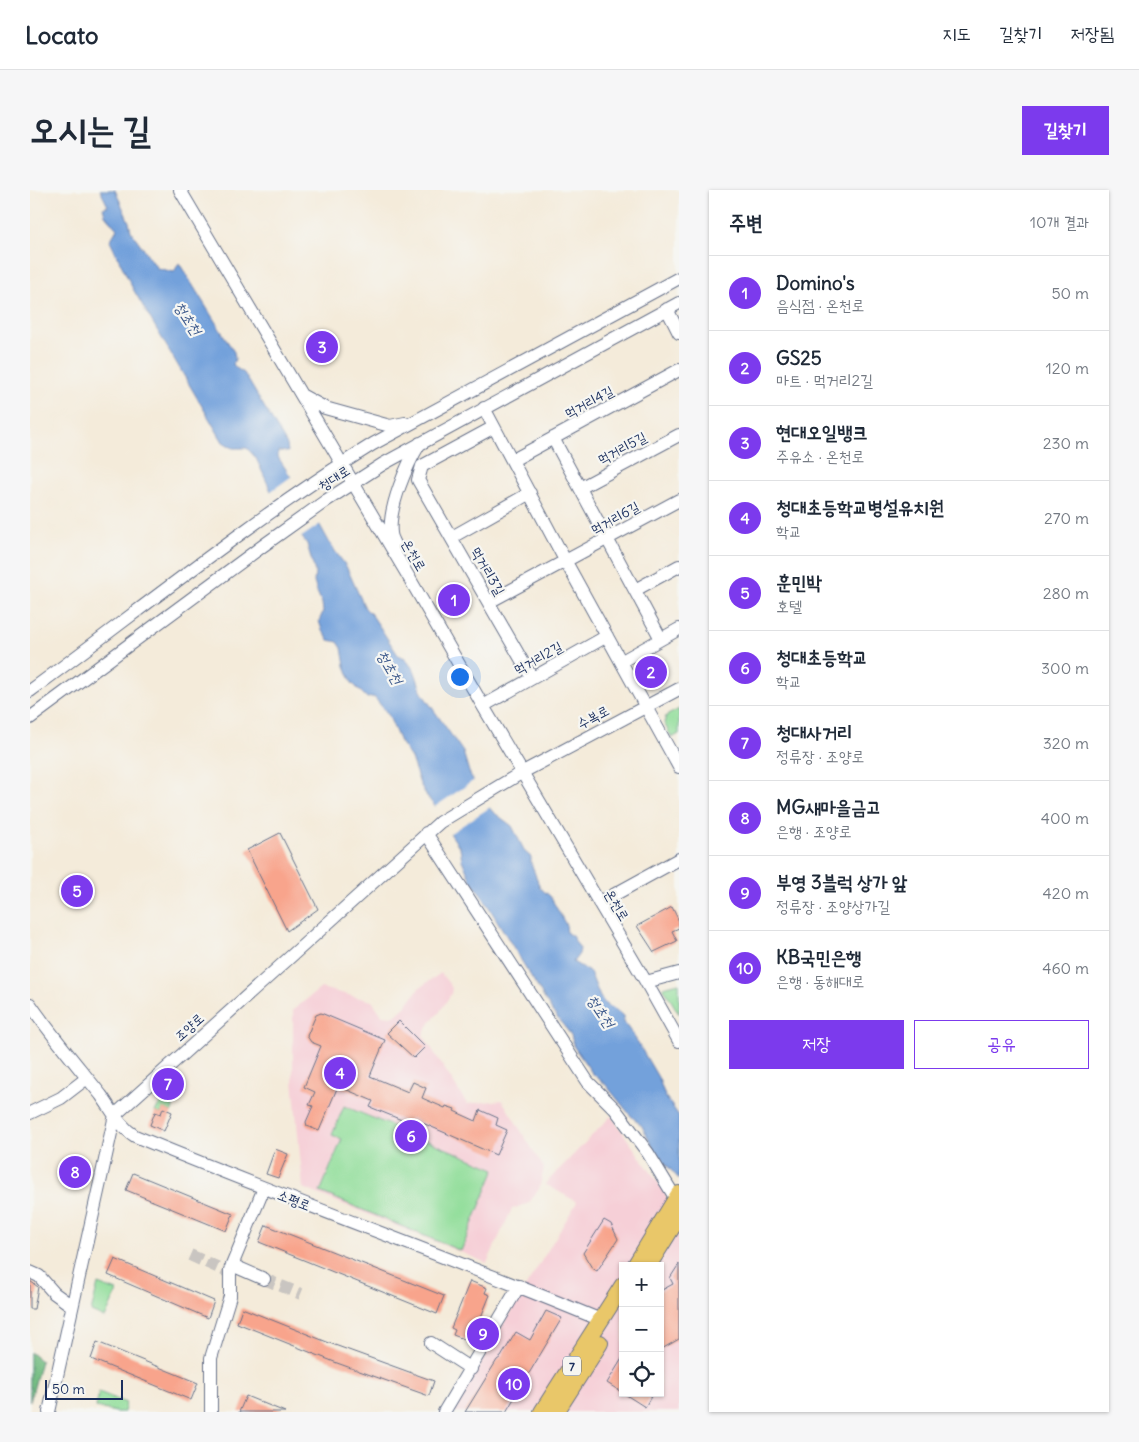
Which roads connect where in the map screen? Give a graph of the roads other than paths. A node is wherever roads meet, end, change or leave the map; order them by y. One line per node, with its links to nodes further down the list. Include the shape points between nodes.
1 (180, 190): 7 (street, 온천로)
2 (679, 278): 9 (street, 청대로)
3 (679, 302): 4 (street, 청대로)
4 (667, 309): 5 (street); 8 (street, 청대로)
5 (679, 333)
6 (679, 370): 12 (street, 먹거리4길)
7 (302, 396): 9 (street, via 325,408 390,426); 15 (street, 온천로)
8 (484, 408): 10 (street); 13 (street, 청대로)
9 (412, 422): 15 (street, 청대로)
10 (494, 427): 14 (street); 20 (street, 먹거리3길, via 422,466 418,480)
11 (679, 435): 17 (street, 먹거리5길)
12 (553, 438): 14 (street, 먹거리4길); 17 (street)
13 (421, 442): 16 (street, 청대로); 24 (street, via 404,474 391,517 390,534)
14 (513, 460): 18 (street)
15 (342, 463): 16 (street, 온천로); 33 (street, 청대로)
16 (354, 483): 24 (street, 온천로); 36 (street, 청대로, via 264,545)
17 (580, 488): 21 (street)
18 (530, 493): 20 (street); 22 (street)
19 (679, 500): 21 (street, 먹거리6길)
20 (452, 537): 26 (street, 먹거리3길)
21 (607, 539): 22 (street, 먹거리6길); 25 (street)
22 (566, 562): 26 (street); 28 (street)
23 (679, 566): 25 (street)
24 (407, 574): 34 (street, 온천로)
25 (635, 590): 29 (street)
26 (489, 602): 31 (street, 먹거리3길)
27 (679, 629): 29 (street)
28 (608, 636): 30 (street); 31 (street, 먹거리2길)
29 (661, 639): 30 (street)
30 (622, 661): 35 (street)
31 (532, 678): 34 (street, 먹거리2길)
32 (679, 688): 35 (street, 수복로)
33 (30, 691)
34 (483, 706): 38 (street, 온천로)
35 (646, 706): 37 (street); 38 (street, 수복로)
36 (30, 718)
37 (679, 767)
38 (521, 773): 39 (street, 조양로, via 440,822); 41 (street, 온천로)
39 (426, 834): 49 (street, 조양로); 51 (street, via 588,1082 615,1109)
40 (679, 859): 41 (street)
41 (598, 904): 43 (street, 온천로)
42 (679, 973): 43 (street)
43 (646, 982): 46 (street, 온천로)
44 (30, 1004): 45 (street, 소평로)
45 (35, 1017): 47 (street, 소평로)
46 (679, 1041)
47 (87, 1078): 48 (street, via 61,1098); 49 (street, 소평로)
48 (30, 1113)
49 (114, 1115): 50 (street, 소평로, via 126,1131 135,1136); 60 (street)
50 (264, 1188): 55 (street); 58 (street, 소평로)
51 (677, 1196): 53 (main road)
52 (679, 1216): 54 (main road)
53 (637, 1262)
54 (650, 1262)
55 (232, 1265): 57 (street); 66 (street, via 230,1296 211,1358)
56 (30, 1272): 60 (street, via 39,1276)
57 (264, 1279)
58 (519, 1286): 62 (street, 소평로); 64 (street)
59 (619, 1294): 62 (main road, 7)
60 (72, 1306): 65 (street)
61 (619, 1311): 62 (main road, 7)
62 (606, 1322): 68 (main road, 7); 69 (main road, 7)
63 (431, 1343): 64 (street)
64 (471, 1369): 67 (street)
65 (49, 1412)
66 (211, 1412)
67 (444, 1412)
68 (542, 1412)
69 (556, 1412)

